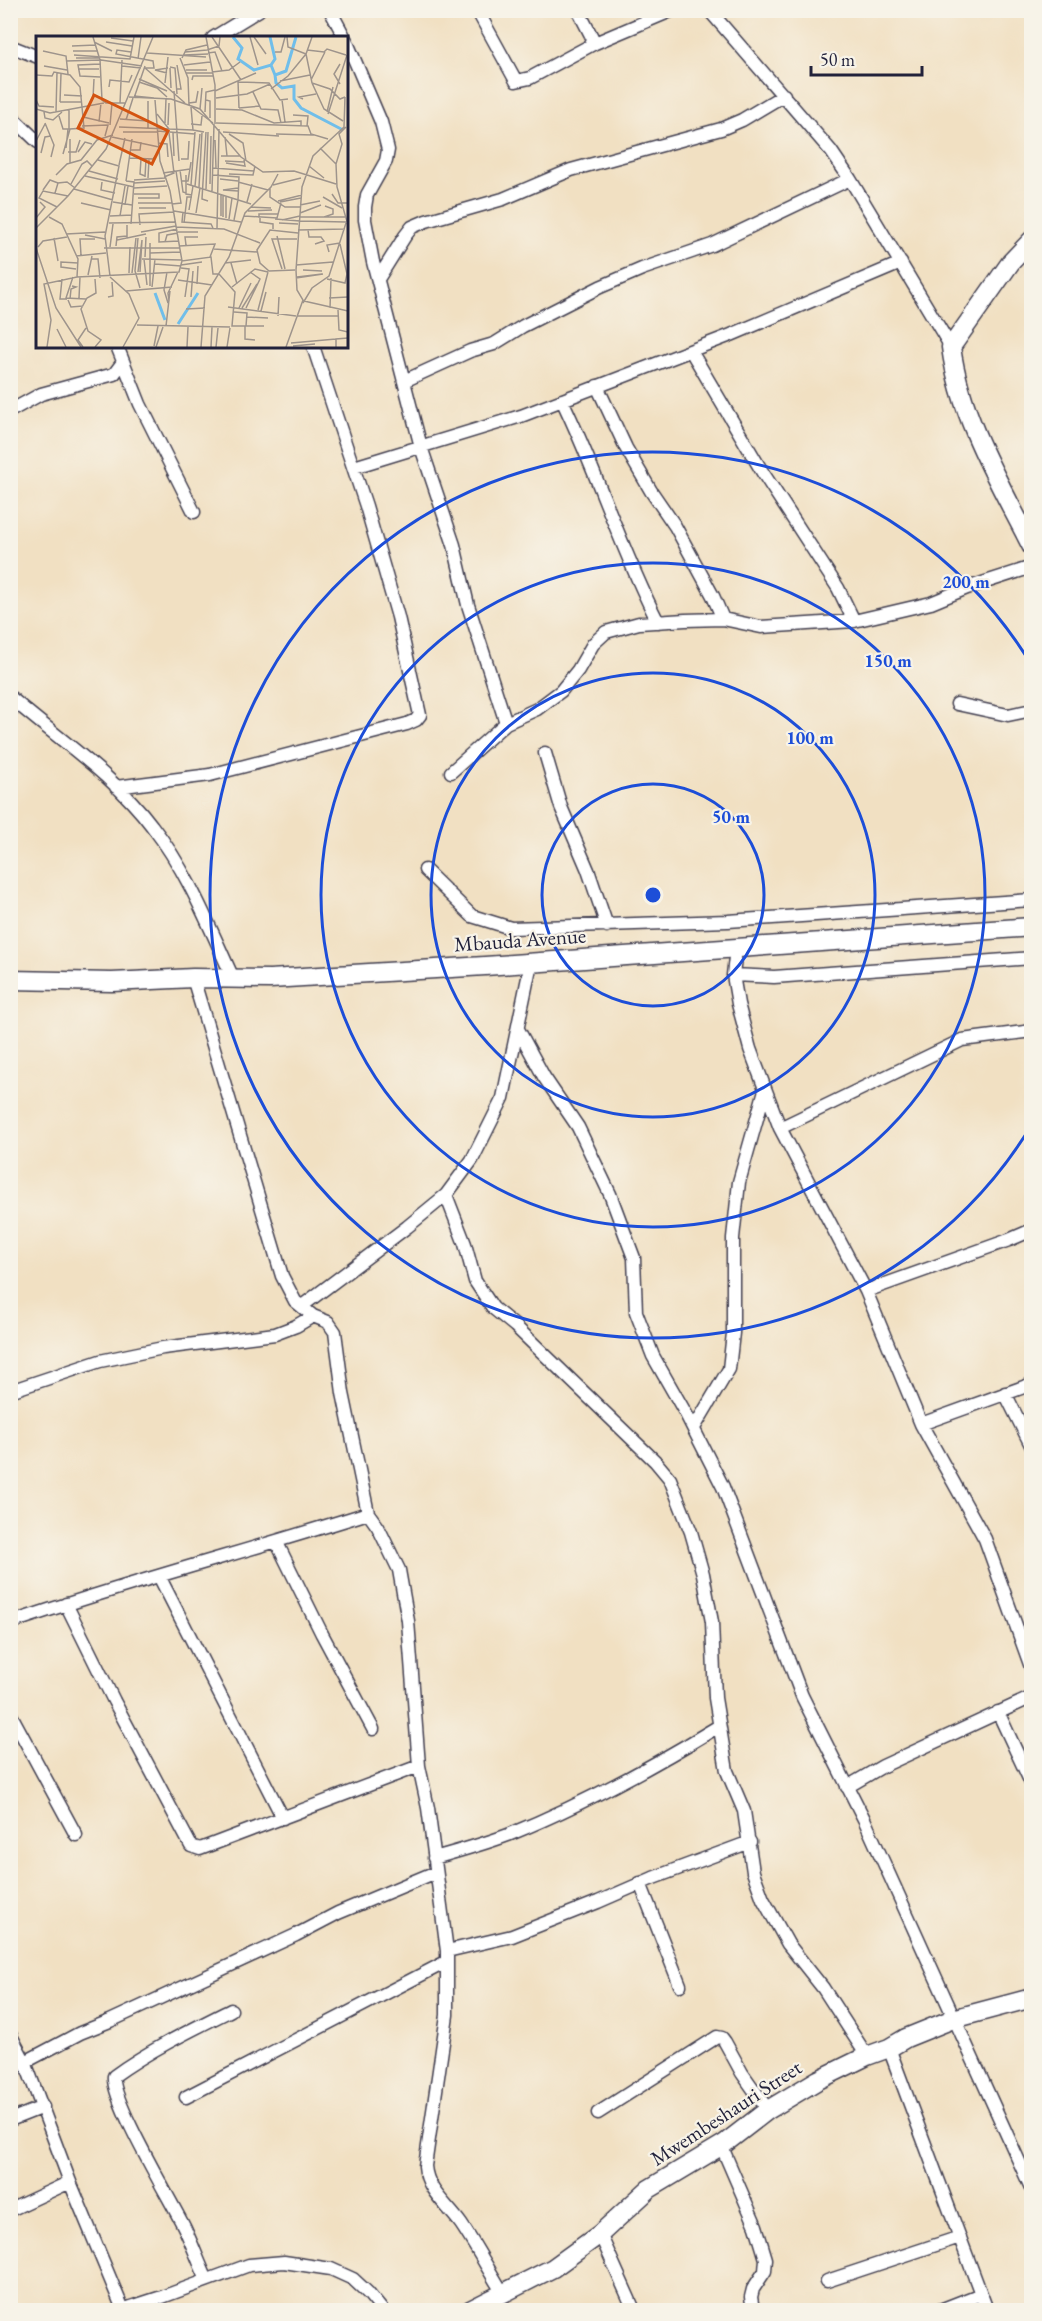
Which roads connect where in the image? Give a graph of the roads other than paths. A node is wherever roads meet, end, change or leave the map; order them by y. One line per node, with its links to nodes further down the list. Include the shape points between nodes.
1 (259, 10): 7 (street)
2 (330, 10): 8 (street)
3 (477, 10): 9 (street, via 516,81 530,78)
4 (578, 10): 9 (street)
5 (673, 10): 9 (street)
6 (709, 10): 13 (street)
7 (216, 36)
8 (344, 36)
9 (595, 43)
10 (348, 44): 19 (street, via 381,122 388,150 365,207)
11 (10, 46): 12 (street)
12 (36, 56)
13 (784, 95): 16 (street); 19 (street, via 721,129 571,170 494,202 412,227)
14 (10, 110): 15 (street)
15 (36, 140)
16 (850, 179): 18 (street); 25 (street, via 712,245 600,287 494,344)
17 (1032, 240): 20 (street, via 1011,261)
18 (901, 263): 20 (street); 23 (street)
19 (378, 279): 25 (street)
20 (951, 347): 32 (street, via 962,401 978,443)
21 (118, 348): 24 (street)
22 (314, 348): 30 (street)
23 (691, 351): 26 (street); 35 (street, via 763,473 838,588)
24 (123, 362): 28 (street, via 114,374 49,392); 31 (street)
25 (404, 381): 29 (street)
26 (597, 387): 27 (street); 34 (street, via 626,448 675,526)
27 (562, 400): 29 (street); 36 (street)
28 (10, 411)
29 (421, 447): 30 (street); 40 (street)
30 (354, 466): 43 (street, via 398,617 420,715 407,724 210,775)
31 (194, 512)
32 (1032, 547)
33 (1032, 567): 35 (street, via 931,603)
34 (723, 619): 35 (street, via 761,627); 36 (street)
35 (854, 621)
36 (658, 622): 40 (street, via 606,632 593,644 561,692 537,709)
37 (10, 697): 43 (street)
38 (957, 704): 39 (street, via 1008,715)
39 (1032, 710)
40 (506, 723): 42 (street)
41 (545, 753): 46 (street, via 561,807)
42 (451, 772)
43 (116, 786): 53 (street, via 151,824 182,869)
44 (425, 870): 46 (street, via 472,916 511,928)
45 (1032, 900): 46 (street)
46 (607, 926)
47 (1032, 927): 48 (street, Mbauda Avenue)
48 (736, 948): 50 (street, Mbauda Avenue); 51 (street)
49 (1032, 958): 51 (street, via 774,977)
50 (531, 963): 53 (street, Mbauda Avenue); 55 (street)
51 (733, 975): 57 (street, via 741,1015)
52 (193, 978): 53 (street, Mbauda Avenue); 54 (street, Mbauda Avenue, via 112,982); 62 (street, via 282,1276)
53 (233, 978)
54 (10, 980)
55 (518, 1029): 59 (street, via 503,1098 472,1160); 69 (street, via 578,1127 610,1194 634,1258 636,1312 653,1356)
56 (1032, 1031): 58 (street, via 962,1040)
57 (765, 1090): 58 (street); 69 (street, via 739,1182 733,1238 729,1369)
58 (780, 1128): 61 (street)
59 (446, 1195): 62 (street); 80 (street, via 475,1281 492,1308 670,1479 703,1574 712,1622)
60 (1032, 1230): 61 (street)
61 (866, 1292): 68 (street)
62 (302, 1306): 63 (street)
63 (313, 1316): 66 (street, via 275,1334 163,1348 100,1361); 71 (street, via 328,1322 335,1332 343,1393)
64 (10, 1377): 66 (street)
65 (1032, 1384): 67 (street)
66 (13, 1391)
67 (1005, 1393): 68 (street); 70 (street)
68 (921, 1424): 76 (street, via 985,1539)
69 (694, 1428): 84 (street, via 723,1487 802,1696)
70 (1032, 1447)
71 (368, 1514): 72 (street); 82 (street, via 399,1570 408,1621)
72 (277, 1543): 73 (street); 81 (street)
73 (159, 1576): 74 (street); 85 (street)
74 (66, 1604): 75 (street); 85 (street, via 191,1846 200,1849)
75 (10, 1623)
76 (1032, 1670)
77 (1032, 1697): 78 (street)
78 (998, 1712): 83 (street); 84 (street)
79 (10, 1713): 86 (street)
80 (719, 1726): 87 (street, via 727,1771 744,1811); 88 (street, via 596,1795 507,1835)
81 (373, 1729)
82 (420, 1766): 85 (street); 88 (street)
83 (1032, 1785)
84 (847, 1787): 95 (street)
85 (283, 1818)
86 (76, 1835)
87 (750, 1842): 90 (street); 98 (street, via 753,1872 762,1899 788,1944 823,1988)
88 (434, 1858): 89 (street)
89 (436, 1872): 91 (street); 99 (street, via 338,1913)
90 (640, 1883): 91 (street, via 512,1936); 92 (street)
91 (447, 1956): 100 (street); 114 (street, via 447,2015 426,2177)
92 (680, 1985)
93 (1032, 1998): 95 (street, Mwembeshauri Street)
94 (231, 2010): 111 (street, via 127,2066 114,2076 112,2083)
95 (953, 2019): 97 (street, Mwembeshauri Street); 107 (street)
96 (10, 2034): 99 (street)
97 (889, 2048): 98 (street, Mwembeshauri Street); 110 (street)
98 (867, 2056): 102 (street, Mwembeshauri Street)
99 (25, 2062): 101 (street)
100 (186, 2097)
101 (43, 2107): 104 (street); 106 (street)
102 (768, 2110): 103 (street, via 725,2042 717,2037); 105 (street, Mwembeshauri Street)
103 (598, 2113)
104 (10, 2120)
105 (721, 2145): 109 (street, Mwembeshauri Street, via 649,2189); 118 (street, via 766,2259 765,2271 751,2296)
106 (70, 2182): 108 (street); 111 (street, via 122,2307)
107 (1032, 2190)
108 (10, 2210)
109 (600, 2234): 114 (street, Mwembeshauri Street, via 553,2268); 117 (street)
110 (960, 2237): 112 (street); 113 (street)
111 (207, 2280): 115 (street, via 249,2265 284,2262 331,2269 353,2279)
112 (827, 2281)
113 (981, 2294): 119 (street); 120 (street)
114 (504, 2295): 116 (street, Mwembeshauri Street)
115 (382, 2310)
116 (470, 2310)
117 (634, 2310)
118 (753, 2310)
119 (940, 2310)
120 (987, 2310)

